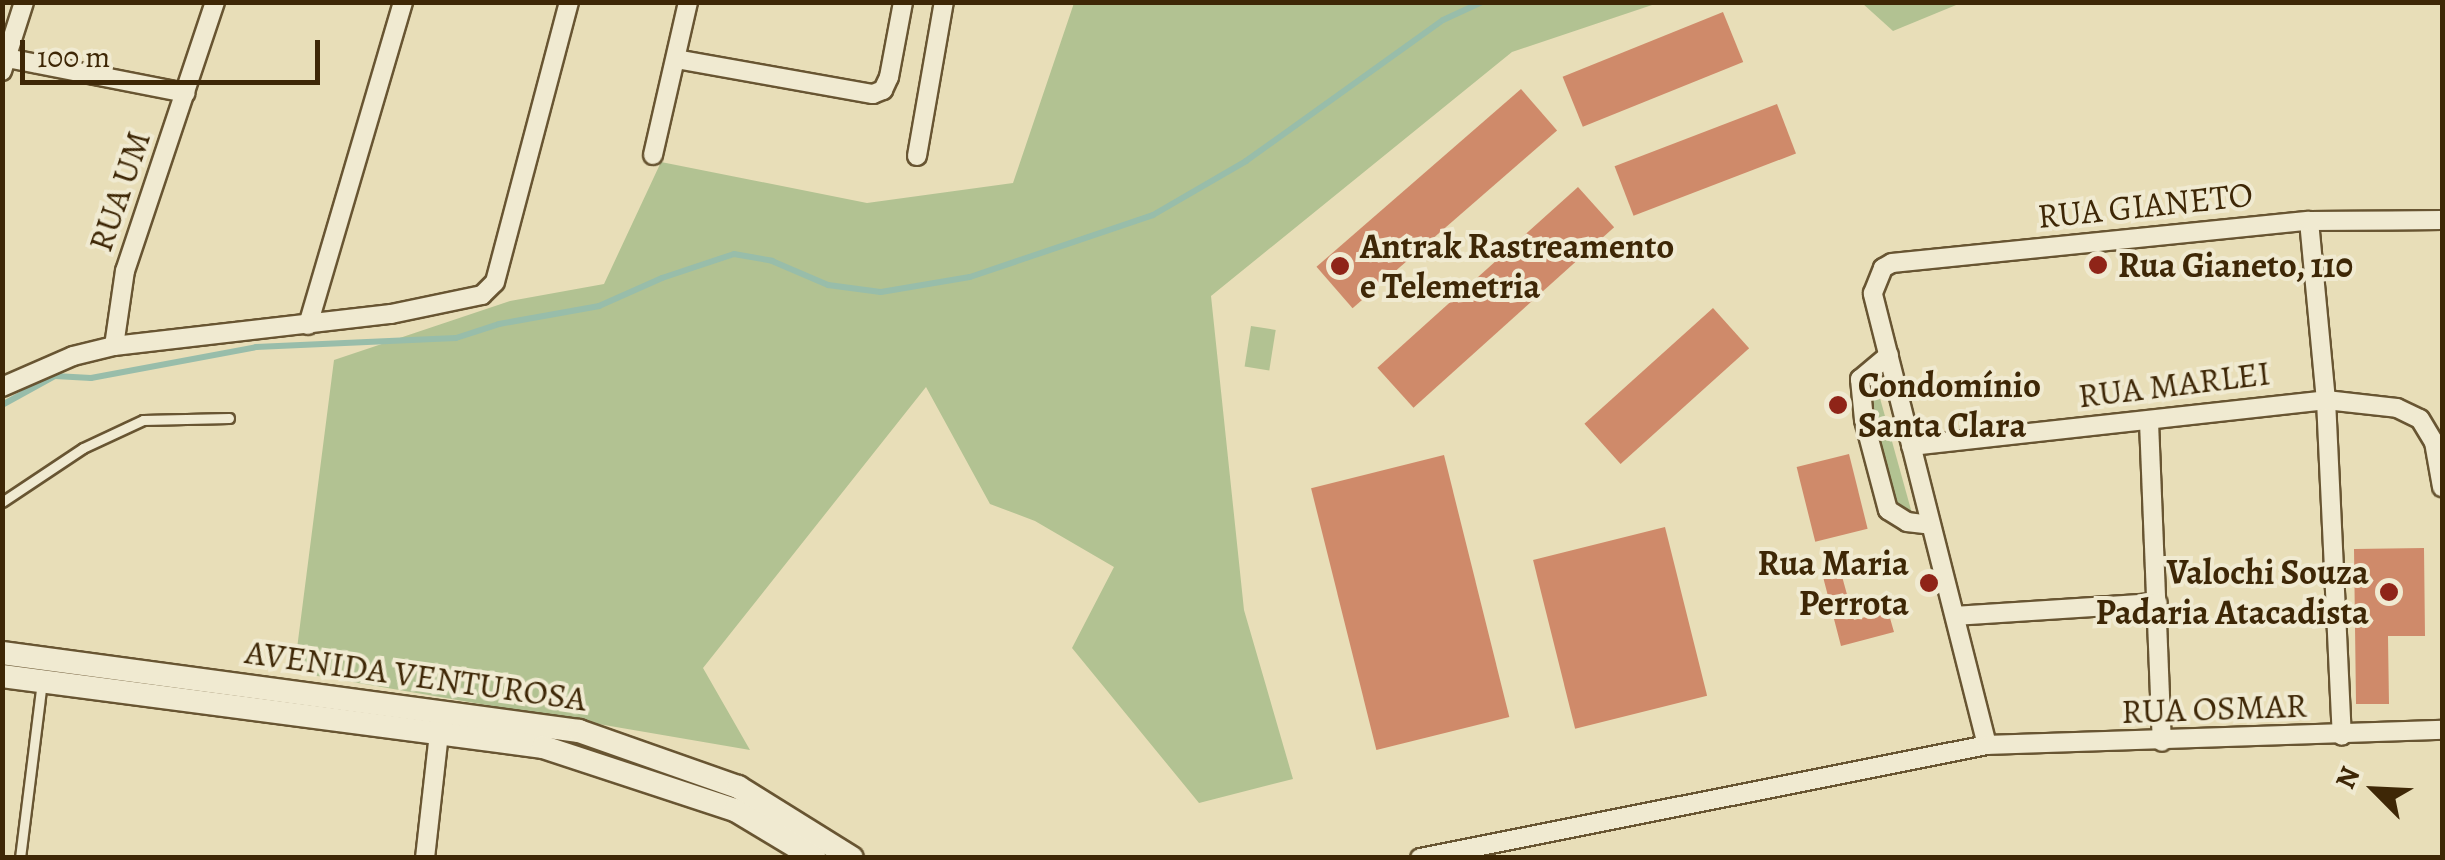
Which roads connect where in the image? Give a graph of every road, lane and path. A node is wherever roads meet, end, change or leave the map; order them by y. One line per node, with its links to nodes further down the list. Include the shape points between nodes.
1 (24, 2): 9 (street)
2 (215, 2): 10 (street, RUA UM)
3 (403, 2): 15 (street)
4 (569, 2): 15 (street, via 495,282 482,295 435,307)
5 (688, 2): 8 (street)
6 (902, 2): 8 (street, via 889,78 873,94)
7 (944, 2): 12 (street)
8 (676, 59): 11 (street)
9 (5, 64): 10 (street)
10 (186, 93): 16 (street, RUA UM, via 125,272)
11 (653, 155)
12 (918, 156)
13 (2442, 220): 14 (street, RUA GIANETO)
14 (2309, 221): 17 (street, RUA GIANETO, via 1892,263 1876,277 1873,293); 19 (street)
15 (308, 326): 16 (street)
16 (114, 346): 18 (street, via 72,356)
17 (1888, 355): 22 (street); 25 (street, via 1860,379 1864,420 1888,510 1907,522)
18 (2, 387)
19 (2326, 400): 21 (street, RUA MARLEI); 23 (street, RUA MARLEI, via 2396,408 2420,419 2434,442); 33 (street)
20 (228, 418): 24 (lane, via 143,420 83,448)
21 (2149, 422): 22 (street, RUA MARLEI); 26 (street)
22 (1911, 446): 25 (street)
23 (2442, 487)
24 (2, 502)
25 (1931, 525): 27 (street)
26 (2158, 603): 27 (street); 34 (street)
27 (1954, 616): 35 (street)
28 (2, 653): 31 (street, AVENIDA VENTUROSA)
29 (2, 676): 30 (street, AVENIDA VENTUROSA)
30 (42, 681): 31 (street, AVENIDA VENTUROSA); 36 (lane)
31 (440, 722): 37 (street); 38 (street, AVENIDA VENTUROSA, via 599,762 735,810); 39 (street, AVENIDA VENTUROSA, via 550,725 602,738 738,788)
32 (2442, 730): 33 (street, RUA OSMAR)
33 (2342, 736): 34 (street, RUA OSMAR)
34 (2162, 742): 35 (street, RUA OSMAR)
35 (1987, 745): 40 (street, RUA OSMAR)
36 (20, 858)
37 (426, 858)
38 (815, 858)
39 (852, 858)
40 (1420, 858)

